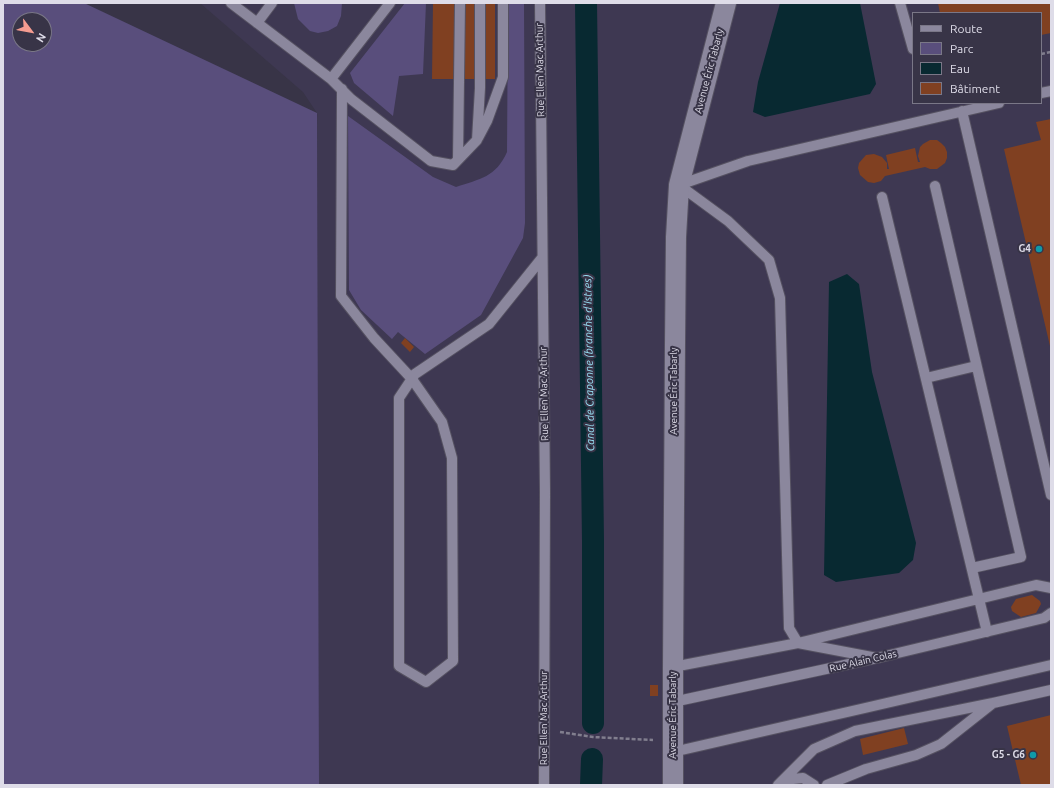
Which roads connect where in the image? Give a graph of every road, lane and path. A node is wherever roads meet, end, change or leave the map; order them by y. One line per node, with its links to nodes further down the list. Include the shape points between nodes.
1 (231, 3): 10 (lane)
2 (272, 3): 10 (lane)
3 (390, 3): 12 (lane)
4 (460, 3): 17 (lane)
5 (480, 3): 16 (lane)
6 (503, 3): 16 (lane, via 503,78)
7 (540, 3): 21 (lane, Rue Ellen Mac Arthur)
8 (726, 3): 18 (street, Avenue Éric Tabarly)
9 (900, 3): 11 (lane)
10 (257, 23): 12 (lane)
11 (912, 45)
12 (331, 79): 13 (lane)
13 (342, 89): 17 (lane, via 351,99 431,161 453,165); 24 (lane, via 341,296 374,338)
14 (994, 104): 15 (lane)
15 (962, 111): 18 (lane, via 748,161); 25 (lane)
16 (477, 140): 17 (lane)
17 (458, 159)
18 (679, 185): 31 (lane, via 728,221 769,260 780,298 789,628); 34 (street, Avenue Éric Tabarly, via 674,344)
19 (935, 186): 22 (lane)
20 (882, 197): 23 (lane)
21 (542, 258): 24 (lane, via 489,324 415,374); 38 (lane, Rue Ellen Mac Arthur, via 545,491)
22 (976, 366): 23 (lane); 26 (lane, via 1021,557)
23 (926, 378): 26 (lane)
24 (412, 379): 24 (lane, via 399,398 399,666 426,682 453,661 452,458 442,422)
25 (1051, 495)
26 (972, 568): 28 (lane)
27 (1051, 588): 28 (lane, via 1036,585)
28 (979, 598): 30 (lane); 31 (lane)
29 (1051, 613): 30 (lane, Rue Alain Colas, via 1044,618)
30 (987, 632): 32 (lane, Rue Alain Colas)
31 (798, 643): 32 (lane); 34 (lane)
32 (877, 658): 36 (lane, Rue Alain Colas)
33 (1051, 665): 39 (lane, via 865,708)
34 (673, 667): 36 (street, Avenue Éric Tabarly)
35 (1051, 690): 37 (lane)
36 (673, 702): 39 (street, Avenue Éric Tabarly)
37 (993, 703): 40 (lane, via 855,731 814,749); 44 (lane, via 940,744 916,755 866,769)
38 (544, 730): 39 (path, via 593,737 660,741); 41 (lane, Rue Ellen Mac Arthur)
39 (673, 746): 42 (street, Avenue Éric Tabarly)
40 (780, 783): 43 (lane, via 803,778)
41 (544, 785)
42 (673, 785)
43 (814, 785)
44 (827, 785)

